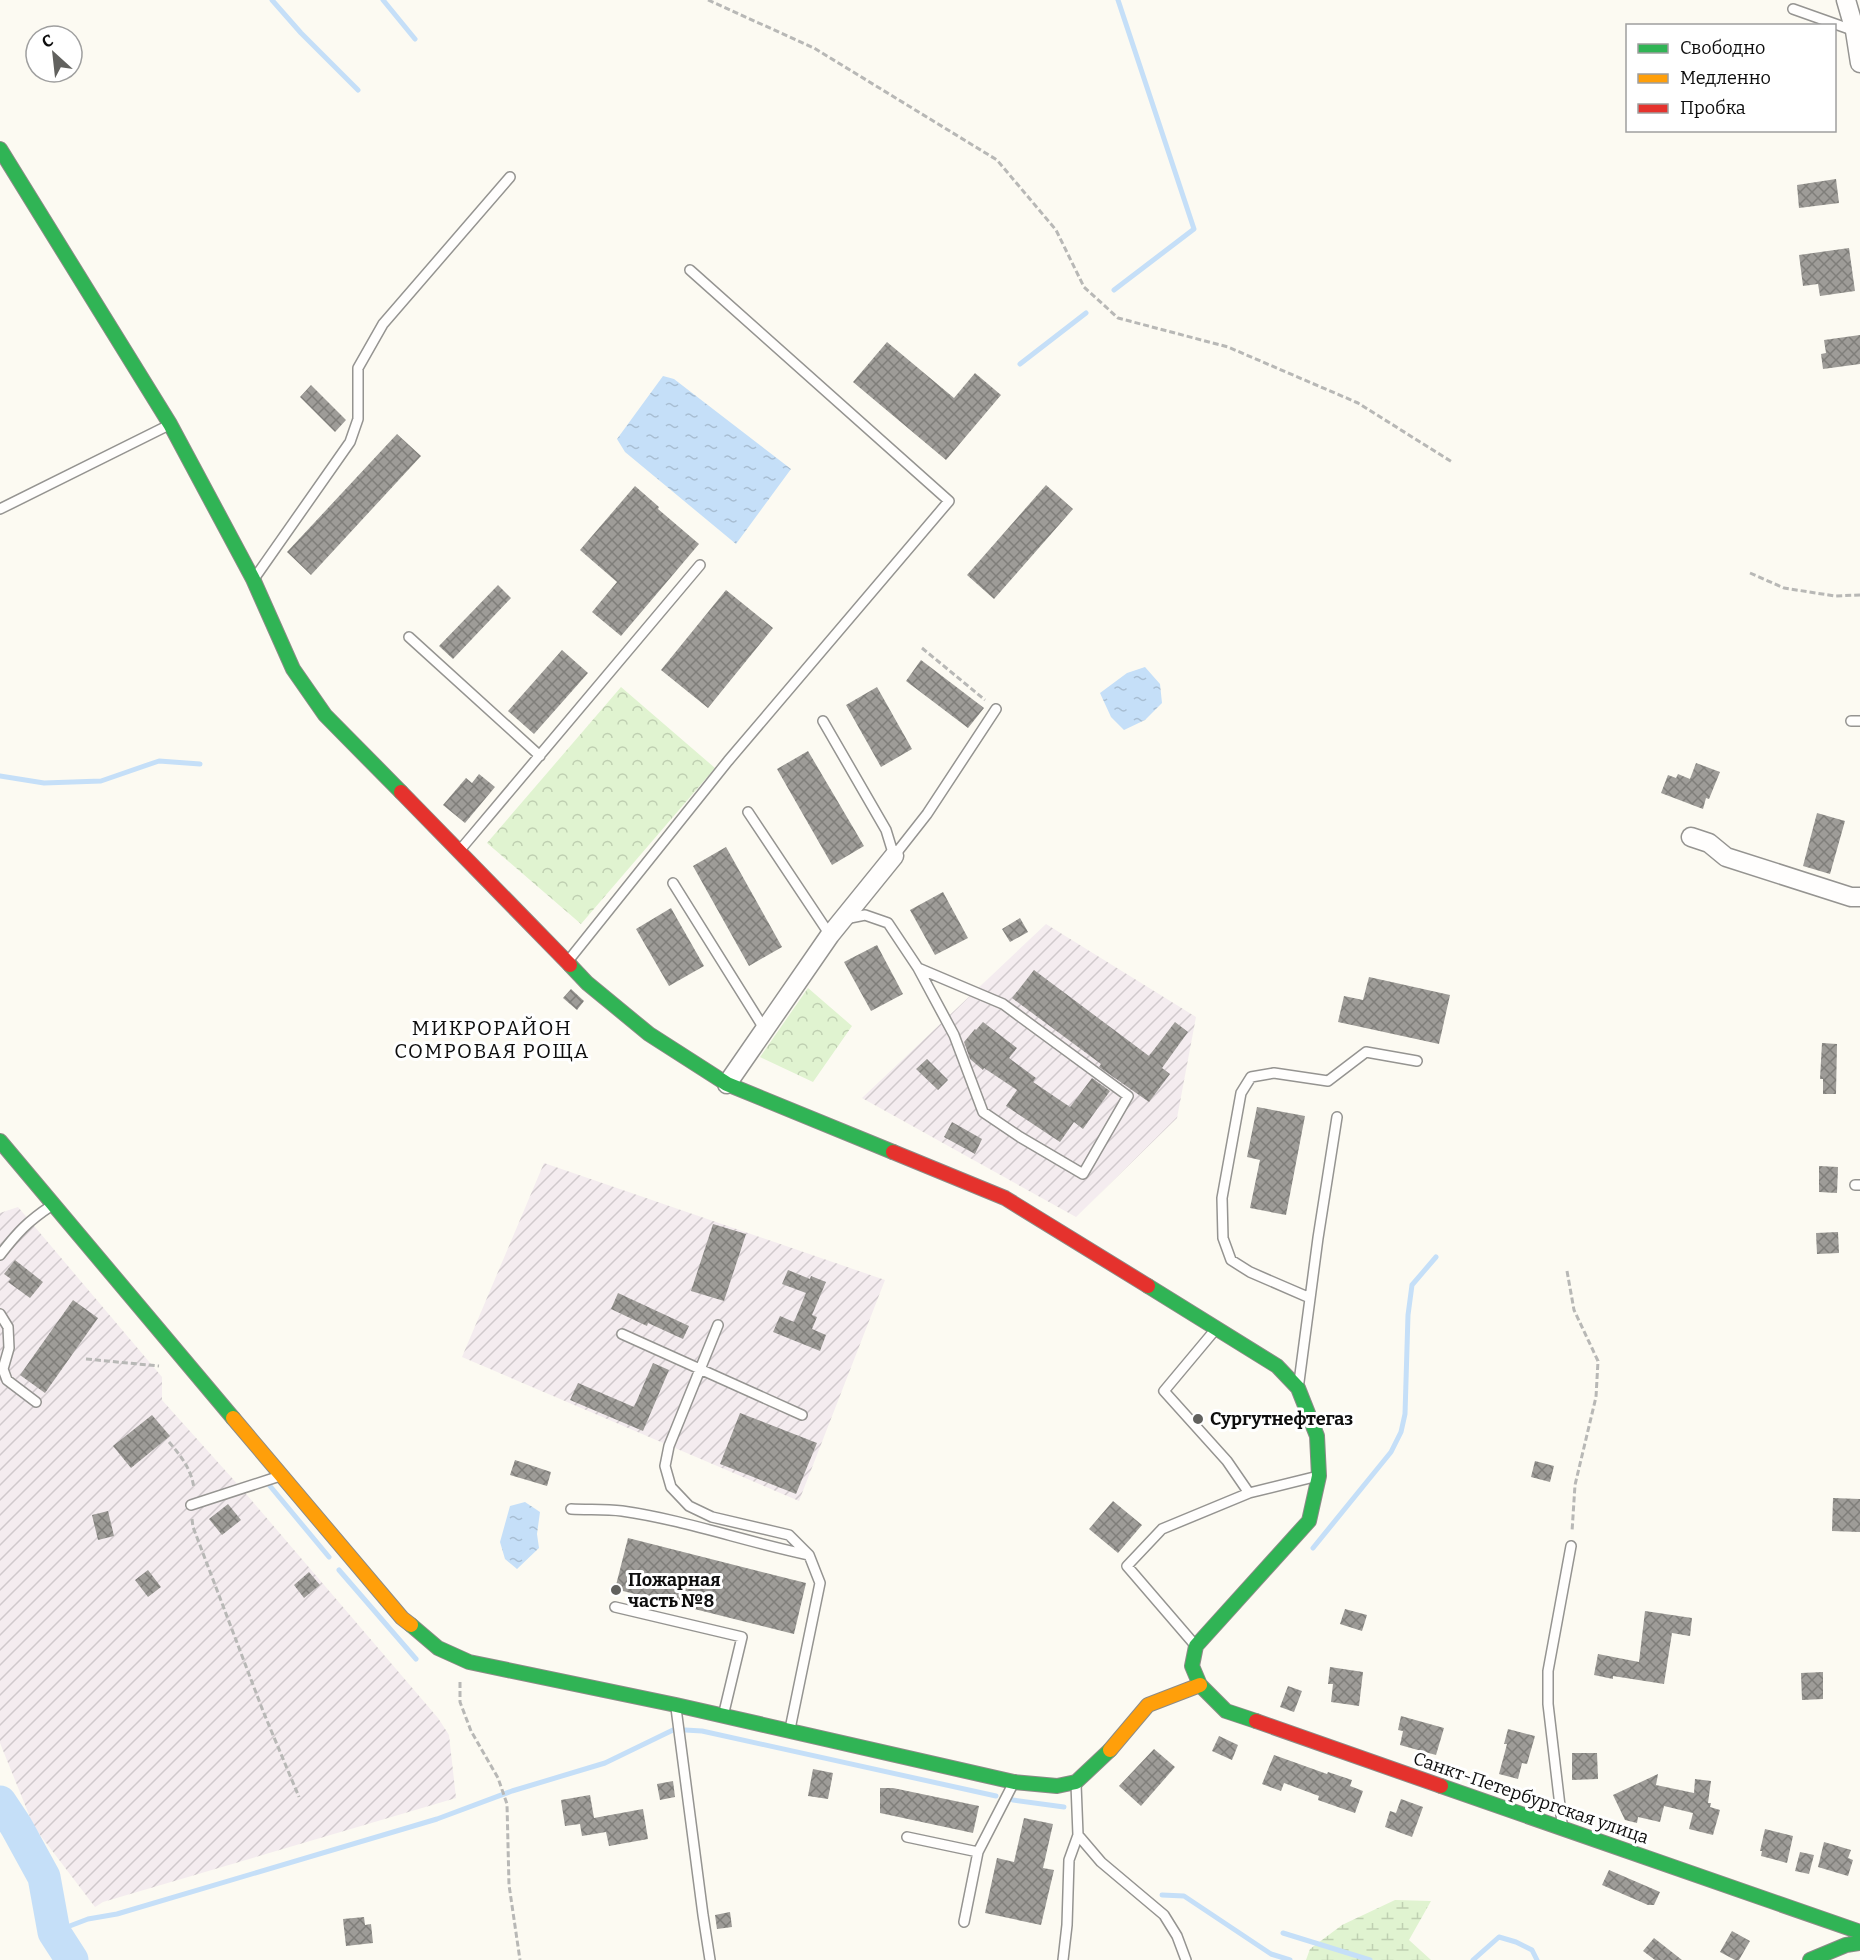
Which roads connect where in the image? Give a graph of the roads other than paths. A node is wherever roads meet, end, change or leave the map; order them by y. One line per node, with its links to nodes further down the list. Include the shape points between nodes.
1 (1846, 0): 3 (street)
2 (1792, 9): 3 (lane)
3 (1857, 31): 4 (street)
4 (1860, 63)
5 (0, 149): 8 (street)
6 (510, 177): 11 (lane, via 383,324 358,368 358,419 350,442)
7 (690, 270): 24 (lane, via 949,501 728,761)
8 (170, 424): 9 (lane); 11 (street)
9 (0, 509)
10 (700, 565): 15 (lane)
11 (253, 579): 18 (street, via 292,669 325,715)
12 (409, 637): 15 (lane)
13 (996, 709): 19 (lane, via 927,814)
14 (823, 720): 19 (lane, via 886,830)
15 (540, 756): 18 (lane)
16 (748, 812): 23 (lane)
17 (1691, 837): 21 (street, via 1745,864)
18 (459, 852): 24 (street)
19 (894, 856): 22 (street)
20 (673, 883): 26 (lane)
21 (1860, 897)
22 (844, 919): 23 (street); 25 (lane, via 865,915 888,923)
23 (830, 935): 26 (street)
24 (567, 963): 28 (street, via 649,1034)
25 (918, 968): 25 (lane, via 954,1035 983,1112 1083,1174 1128,1096 1003,1004)
26 (765, 1030): 28 (street)
27 (1417, 1061): 33 (lane, via 1366,1052 1328,1081 1274,1074 1251,1077 1241,1093 1222,1198 1222,1238 1231,1260)
28 (727, 1084): 36 (street, via 1005,1198)
29 (1337, 1117): 33 (lane)
30 (0, 1141): 31 (street)
31 (53, 1204): 32 (lane, via 17,1232); 42 (street)
32 (0, 1255)
33 (1310, 1298): 39 (lane)
34 (0, 1314): 40 (lane, via 8,1327 9,1348 3,1370 7,1380)
35 (718, 1325): 38 (lane)
36 (1217, 1328): 39 (street, via 1277,1366); 44 (lane, via 1164,1391 1227,1461)
37 (622, 1334): 38 (lane)
38 (700, 1369): 41 (lane); 48 (lane, via 669,1446 665,1466 671,1487 689,1506 712,1517 789,1535)
39 (1298, 1388): 43 (street, via 1317,1436)
40 (36, 1402)
41 (802, 1415)
42 (282, 1476): 45 (lane); 52 (street, via 402,1618 438,1648 469,1662)
43 (1319, 1476): 44 (lane); 50 (street, via 1309,1521)
44 (1249, 1493): 50 (lane, via 1162,1529 1127,1566)
45 (191, 1505)
46 (571, 1509): 48 (lane, via 621,1511 674,1521)
47 (1571, 1546): 57 (lane, via 1548,1671 1548,1704)
48 (809, 1555): 54 (lane, via 820,1583)
49 (615, 1607): 53 (lane, via 742,1637)
50 (1196, 1646): 51 (street, via 1192,1666)
51 (1200, 1685): 56 (street, via 1148,1705 1115,1745); 57 (street, Санкт-Петербургская улица, via 1226,1711)
52 (676, 1705): 53 (street); 64 (lane)
53 (723, 1716): 54 (street)
54 (789, 1731): 55 (street)
55 (1014, 1782): 56 (street, via 1057,1786); 60 (lane)
56 (1076, 1782): 58 (lane)
57 (1563, 1829): 62 (street, Санкт-Петербургская улица)
58 (1078, 1835): 65 (lane, via 1069,1860); 66 (lane, via 1101,1863 1164,1915)
59 (907, 1837): 60 (lane)
60 (978, 1852): 61 (lane)
61 (964, 1922)
62 (1860, 1932)
63 (1860, 1944): 67 (street, via 1846,1944)
64 (710, 1960)
65 (1063, 1960)
66 (1186, 1960)
67 (1810, 1960)

